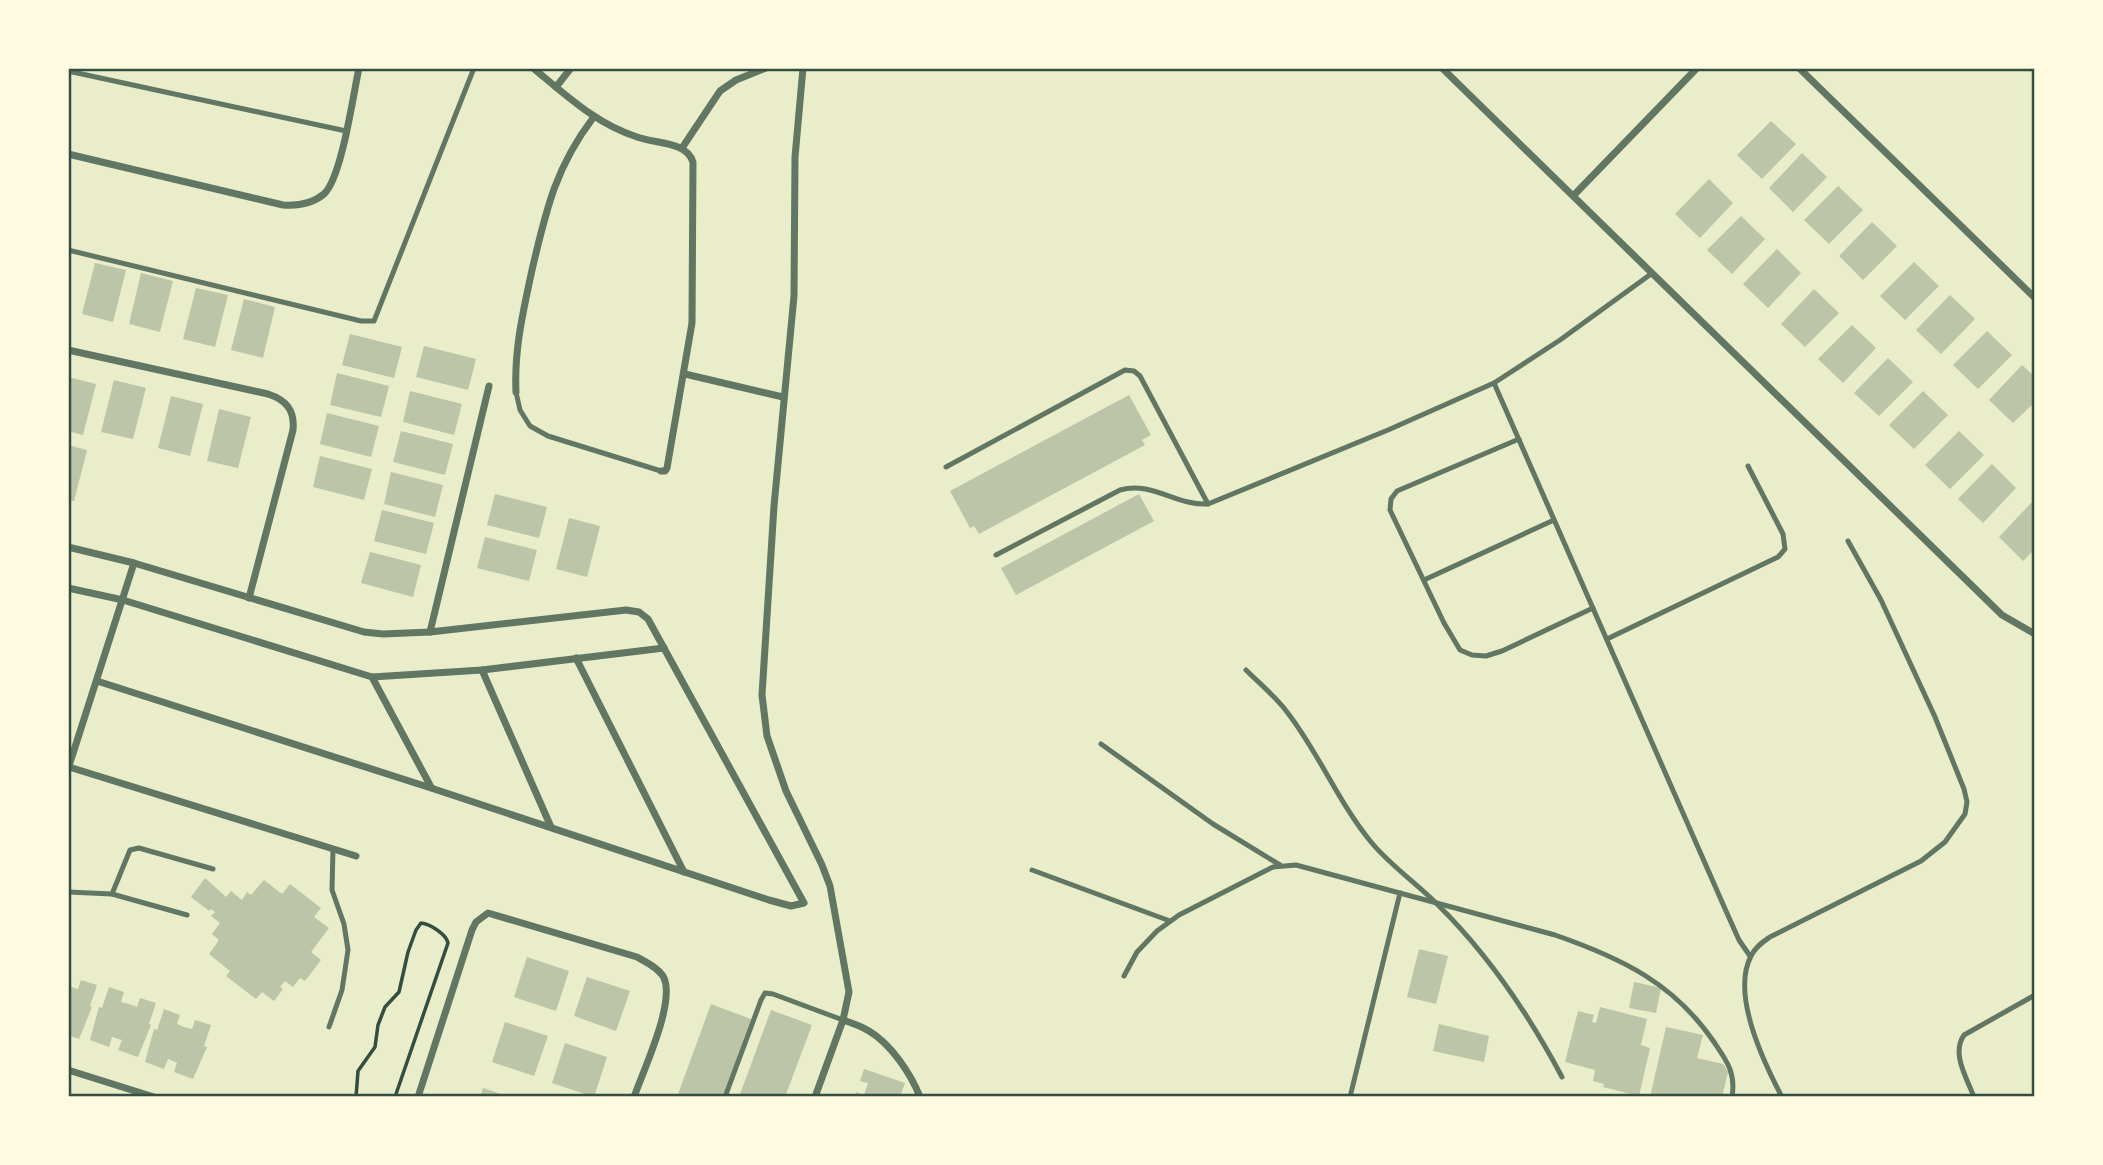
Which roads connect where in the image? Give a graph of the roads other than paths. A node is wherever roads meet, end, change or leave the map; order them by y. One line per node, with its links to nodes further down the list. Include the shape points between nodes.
1 (359, 68): 13 (street)
2 (474, 68): 17 (lane, via 374,321)
3 (533, 68): 11 (street)
4 (571, 68): 11 (street)
5 (766, 68): 14 (street, via 720,91)
6 (803, 68): 25 (street, via 795,157 794,296)
7 (1442, 68): 16 (street)
8 (1697, 68): 16 (street)
9 (1799, 68): 19 (street)
10 (68, 71): 13 (lane)
11 (556, 87): 12 (street)
12 (593, 118): 14 (street, via 639,138); 24 (street, via 564,163 546,211 519,330)
13 (346, 131): 15 (street, via 330,186 319,197 293,206)
14 (682, 148): 21 (street, via 691,156 694,173 692,323)
15 (68, 154)
16 (1574, 195): 18 (street)
17 (68, 250)
18 (1651, 274): 22 (lane); 42 (street, via 2002,615)
19 (2035, 298)
20 (68, 350): 38 (street, via 268,394 288,405 293,430)
21 (685, 374): 25 (street); 29 (street, via 667,468)
22 (1494, 383): 26 (lane); 30 (lane)
23 (489, 386): 41 (street)
24 (516, 392): 29 (lane, via 530,426 548,436)
25 (783, 397): 69 (street, via 765,643 764,723 786,791 826,875 849,992)
26 (1519, 439): 31 (lane); 36 (lane, via 1397,491 1391,499 1390,510)
27 (1748, 466): 43 (lane, via 1783,534 1784,549 1778,557)
28 (946, 467): 30 (lane, via 1125,370 1135,371)
29 (661, 471)
30 (1208, 504): 34 (lane, via 1133,487)
31 (1554, 520): 36 (lane); 40 (lane)
32 (1848, 541): 66 (lane, via 1935,717 1964,789 1965,814 1930,855 1770,937)
33 (68, 547): 35 (street)
34 (996, 555)
35 (134, 564): 38 (street); 39 (street)
36 (1424, 580): 40 (lane, via 1461,650 1472,656 1502,651)
37 (68, 588): 39 (street)
38 (249, 598): 41 (street, via 364,632)
39 (123, 600): 48 (street); 49 (street)
40 (1593, 608): 43 (lane)
41 (430, 632): 44 (street, via 626,610 648,618)
42 (2035, 634)
43 (1607, 639): 66 (lane, via 1726,912)
44 (664, 648): 45 (street); 59 (street, via 804,903 791,906 769,901)
45 (576, 658): 46 (street); 59 (street)
46 (482, 670): 48 (street); 53 (street)
47 (1246, 670): 63 (lane, via 1285,709 1371,842)
48 (372, 677): 52 (street)
49 (97, 681): 51 (street); 52 (street)
50 (1101, 744): 56 (lane, via 1213,824)
51 (69, 768): 54 (street)
52 (431, 788): 53 (street)
53 (551, 827): 59 (street)
54 (333, 849): 55 (street); 70 (lane, via 332,890 348,950 342,990)
55 (356, 856)
56 (1280, 865): 61 (lane, via 1296,865); 65 (lane)
57 (213, 869): 62 (lane, via 139,848 130,850)
58 (1032, 870): 65 (lane)
59 (685, 873)
60 (68, 892): 62 (lane)
61 (1400, 893): 63 (lane); 79 (lane)
62 (113, 894): 64 (lane)
63 (1437, 904): 72 (lane, via 1489,965 1541,1037); 80 (lane, via 1555,935 1636,968 1668,990 1704,1026 1731,1067)
64 (187, 915)
65 (1170, 921): 67 (lane, via 1137,952)
66 (1750, 956): 81 (lane, via 1745,1003)
67 (1124, 976)
68 (2035, 995): 82 (lane, via 1964,1035 1958,1043)
69 (844, 1020): 76 (lane, via 765,993); 77 (street); 78 (street, via 878,1037 904,1068)
70 (329, 1027)
71 (68, 1070): 73 (street)
72 (1562, 1077)
73 (154, 1097)
74 (418, 1097): 75 (street, via 472,930 488,913 637,957 664,978 663,1014)
75 (634, 1097)
76 (725, 1097)
77 (815, 1097)
78 (920, 1097)
79 (1350, 1097)
80 (1732, 1097)
81 (1782, 1097)
82 (1974, 1097)

